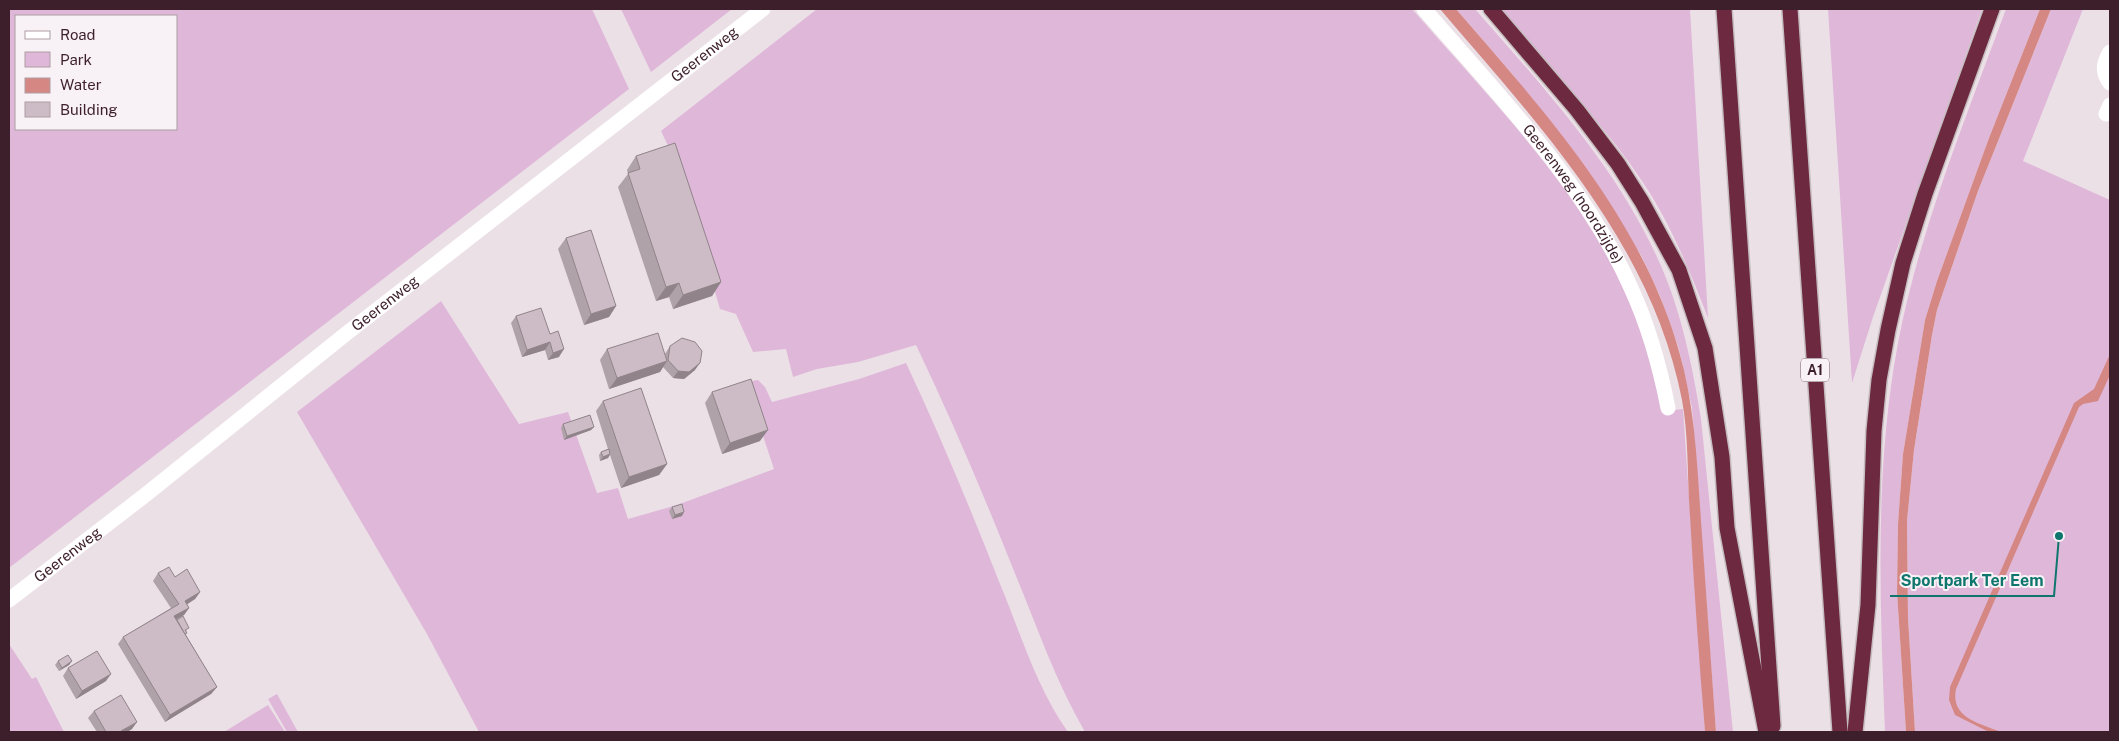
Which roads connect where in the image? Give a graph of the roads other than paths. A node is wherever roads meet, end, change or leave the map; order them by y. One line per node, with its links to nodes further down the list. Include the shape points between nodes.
1 (763, 9): 10 (street, Geerenweg)
2 (1424, 9): 9 (street, Geerenweg (noordzijde), via 1512,109 1584,203 1631,287 1660,365)
3 (1491, 9): 11 (highway, via 1577,110 1618,164 1679,270 1705,348 1722,457 1727,528)
4 (1724, 9): 12 (highway)
5 (1790, 9): 13 (highway, A1)
6 (1992, 9): 14 (highway, via 1925,194 1903,263 1888,330 1874,431 1868,605)
7 (2110, 52): 8 (street, via 2104,71)
8 (2110, 83)
9 (1668, 408)
10 (9, 600)
11 (1766, 732)
12 (1774, 732)
13 (1840, 732)
14 (1855, 732)

